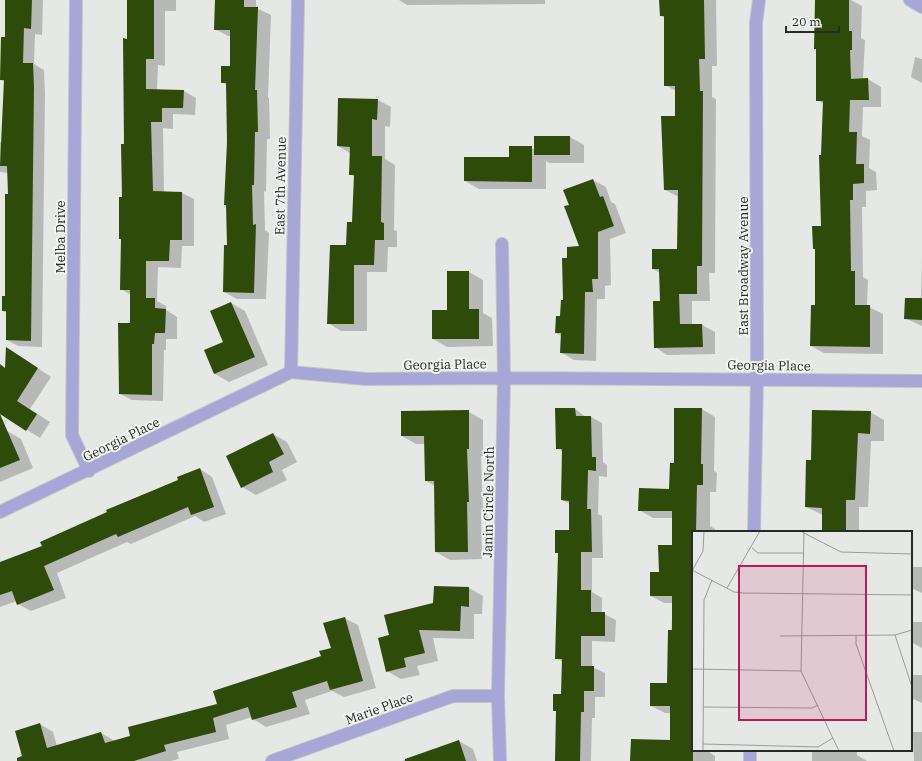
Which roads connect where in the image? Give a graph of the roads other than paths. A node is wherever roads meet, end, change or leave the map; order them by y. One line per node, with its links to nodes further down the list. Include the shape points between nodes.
1 (76, 0): 11 (street, Melba Drive, via 72,435)
2 (298, 0): 7 (street, East 7th Avenue)
3 (759, 0): 9 (street, East Broadway Avenue, via 756,23)
4 (910, 0): 5 (street)
5 (922, 7)
6 (502, 244): 8 (street, Janin Circle North)
7 (291, 372): 8 (street, Georgia Place, via 366,379); 11 (street, Georgia Place)
8 (504, 378): 9 (street, Georgia Place); 14 (street, Janin Circle North)
9 (757, 379): 10 (street, Georgia Place); 13 (street, East Broadway Avenue)
10 (922, 381)
11 (89, 471): 12 (street, Georgia Place)
12 (0, 512)
13 (754, 531)
14 (498, 696): 15 (street, Marie Place, via 452,696); 16 (street, Janin Circle North)
15 (272, 761)
16 (500, 761)

